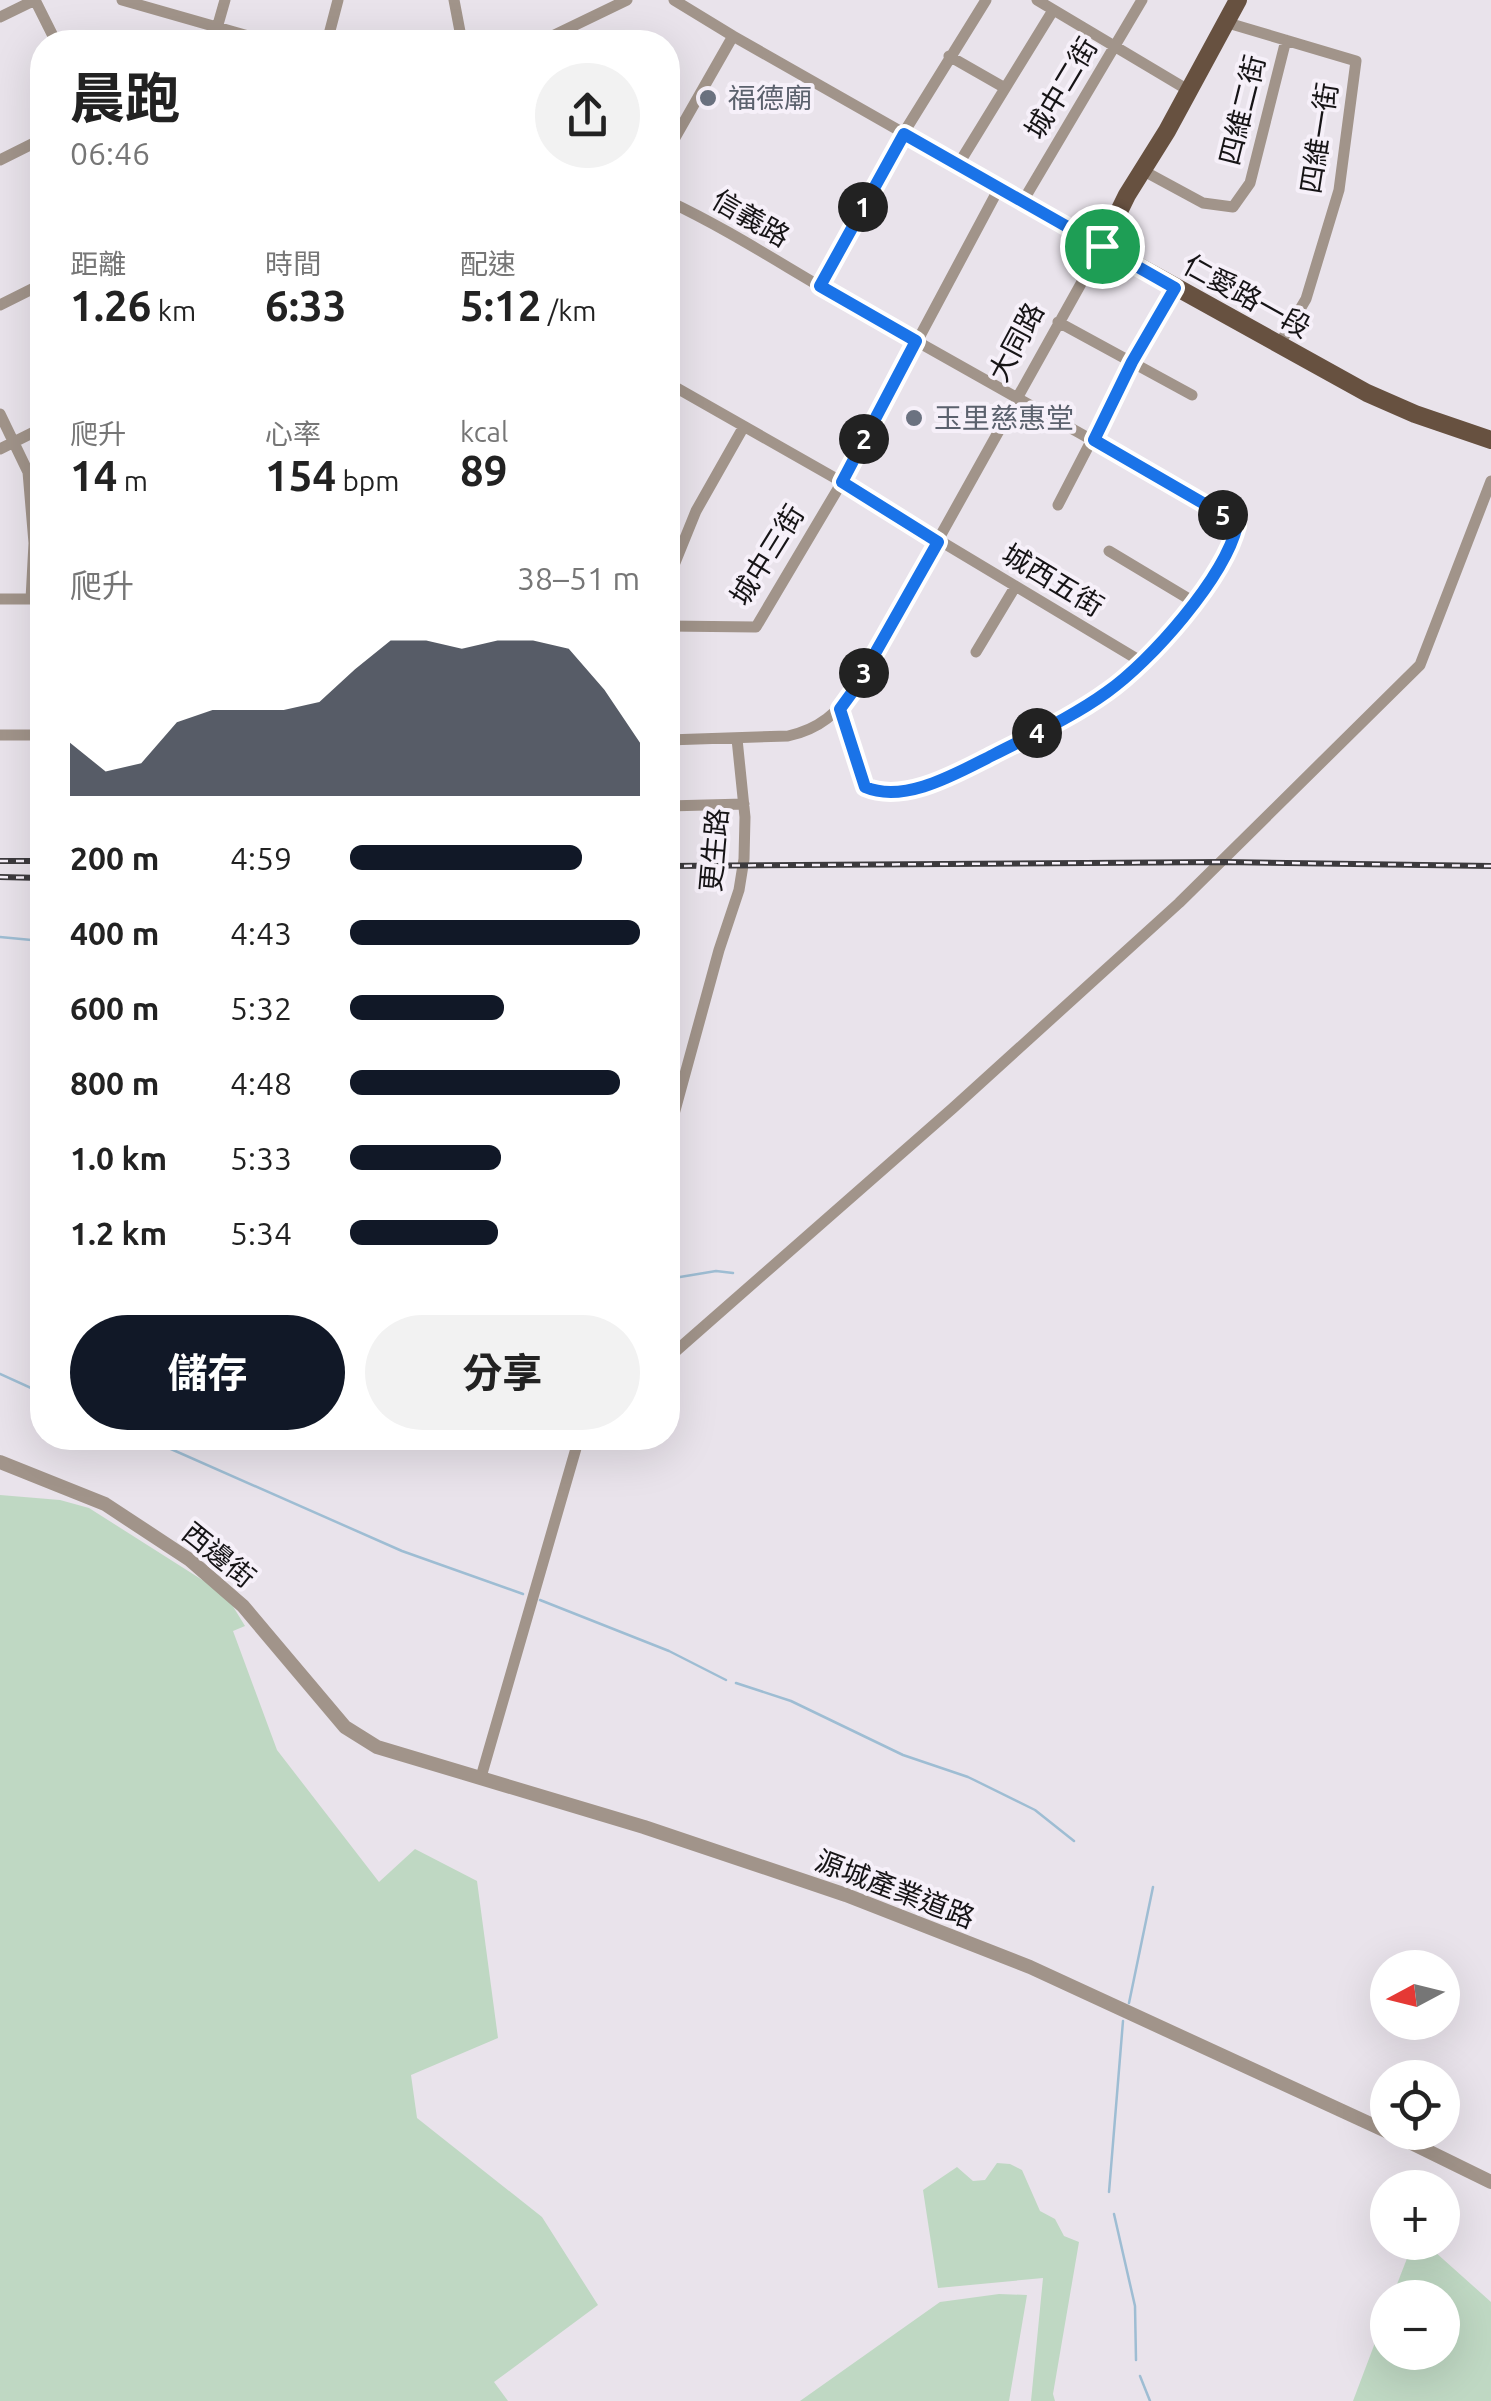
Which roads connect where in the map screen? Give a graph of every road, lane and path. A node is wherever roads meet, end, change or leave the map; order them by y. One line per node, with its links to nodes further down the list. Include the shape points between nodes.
1 (35, 0): 13 (street); 16 (street)
2 (122, 0): 15 (street)
3 (225, 0): 15 (street)
4 (338, 0): 18 (street)
5 (454, 0): 19 (street)
6 (627, 0): 20 (street)
7 (674, 0): 21 (street, 仁愛路一段)
8 (986, 0): 24 (street)
9 (1037, 0): 12 (street)
10 (1142, 0): 23 (street, 城中二街)
11 (1238, 0): 14 (main road, 大同路)
12 (1052, 12): 23 (street); 25 (street)
13 (0, 17)
14 (1228, 23): 22 (street, 四維一街); 26 (main road, 大同路)
15 (217, 28): 17 (street)
16 (50, 30)
17 (221, 30)
18 (330, 30)
19 (460, 30)
20 (565, 30)
21 (732, 36): 27 (street); 28 (street, 仁愛路一段)
22 (1286, 40): 32 (street, 四維二街, via 1250,183 1234,207 1203,203); 43 (street, 四維一街, via 1356,61 1339,190 1306,299)
23 (1114, 48): 26 (street); 34 (street, 城中二街)
24 (949, 56): 25 (street); 28 (street)
25 (1004, 88): 31 (street)
26 (1188, 90): 32 (main road, 大同路)
27 (680, 129)
28 (904, 134): 31 (street, 仁愛路一段); 37 (street)
29 (30, 145): 30 (street)
30 (0, 160)
31 (958, 165): 33 (street, 仁愛路一段)
32 (1142, 170): 36 (main road, 大同路)
33 (1000, 188): 34 (street, 仁愛路一段); 42 (street, 城中三街)
34 (1022, 201): 36 (street, 仁愛路一段)
35 (680, 207): 37 (street, 信義路)
36 (1102, 246): 38 (main road, 仁愛路一段); 41 (street, 大同路)
37 (820, 286): 42 (street, 信義路)
38 (1175, 288): 43 (main road, 仁愛路一段); 44 (street)
39 (30, 290): 40 (street)
40 (0, 305)
41 (1058, 322): 44 (street); 47 (street, 大同路)
42 (916, 341): 47 (street, 信義路); 56 (street, 城中三街)
43 (1279, 345): 52 (main road, 仁愛路一段, via 1415,414)
44 (1132, 362): 46 (street); 51 (street)
45 (680, 394): 49 (street, 城西五街)
46 (1192, 395)
47 (1018, 397): 51 (street, 信義路); 59 (street, 大同路)
48 (0, 414): 53 (street)
49 (743, 428): 56 (street, 城西五街); 60 (street)
50 (30, 434): 53 (street)
51 (1094, 440): 58 (street); 65 (street, 信義路, via 1237,526 1231,549)
52 (1491, 440)
53 (15, 442): 54 (street); 57 (street)
54 (0, 449)
55 (1491, 481): 77 (street, via 1420,665 1264,821 954,1108)
56 (842, 482): 59 (street, 城西五街); 66 (street, 城中三街, via 756,627)
57 (30, 496)
58 (1058, 505)
59 (938, 542): 62 (street, 城西五街); 69 (street, 大同路)
60 (680, 550)
61 (1109, 551): 65 (street)
62 (1015, 588): 67 (street); 68 (street, 城西五街)
63 (0, 599): 64 (street)
64 (30, 599)
65 (1194, 602): 68 (street)
66 (680, 626)
67 (976, 652)
68 (1142, 662): 69 (street, via 1077,712 956,775 882,794 865,787)
69 (840, 709): 72 (street, 大同路, via 806,732)
70 (0, 735): 71 (street)
71 (30, 736)
72 (737, 739): 73 (street, 大同路); 74 (street, 更生路)
73 (680, 740)
74 (744, 804): 75 (street); 76 (street, 更生路, via 739,890)
75 (680, 806)
76 (680, 1092)
77 (680, 1348)
78 (575, 1450): 81 (street)
79 (0, 1462): 80 (street, 西邊街, via 105,1504 213,1578 345,1728)
80 (366, 1740): 81 (street, 源城產業道路)
81 (481, 1777): 82 (street, 源城產業道路, via 952,1936)
82 (1370, 2124)
83 (1425, 2150): 84 (street, 源城產業道路)
84 (1491, 2182)

